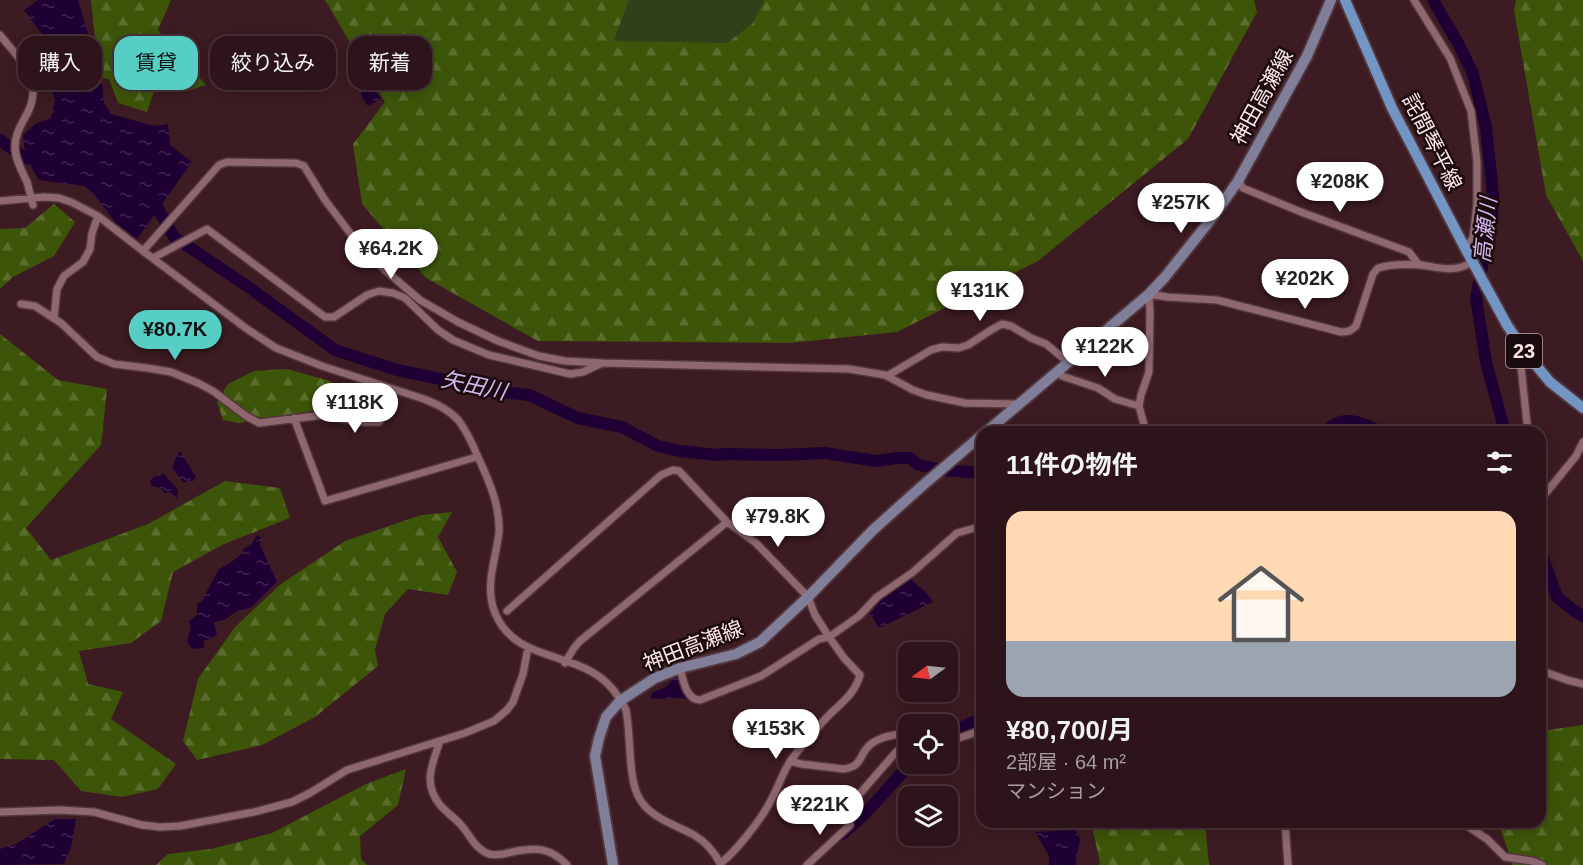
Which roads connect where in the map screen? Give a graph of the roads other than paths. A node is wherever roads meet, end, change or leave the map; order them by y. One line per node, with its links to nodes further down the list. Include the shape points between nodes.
1 (1331, 0): 5 (main road, 神田高瀬線, via 1307,56)
2 (1344, 0): 9 (main road, 詫間琴平線 / 23, via 1392,108)
3 (1414, 0): 9 (street, via 1450,58 1471,111 1477,204 1473,238)
4 (0, 35): 7 (street, via 32,79 33,102 16,136 15,148)
5 (1238, 181): 13 (street, via 1243,188 1409,252); 14 (main road, 神田高瀬線)
6 (0, 201): 7 (street)
7 (32, 201): 8 (street, via 59,198)
8 (98, 216): 10 (street); 16 (street, via 83,262 64,276 57,289)
9 (1465, 248): 12 (main road, 詫間琴平線 / 23)
10 (143, 251): 11 (street); 19 (street, via 219,165 296,163 304,166 353,237 420,300 468,327 539,356)
11 (153, 258): 19 (street, via 207,229 325,316 334,317 367,295 393,293 405,298 453,340 489,355 570,374); 40 (street, via 276,348 424,399 459,421 495,497 497,545 490,584 496,614 518,642)
12 (1473, 262): 13 (street, via 1447,270); 17 (main road, 詫間琴平線 / 23)
13 (1419, 265): 14 (street, via 1375,270 1356,326 1348,332 1216,300)
14 (1149, 294): 18 (main road, 神田高瀬線); 24 (street, via 1149,372)
15 (21, 304): 16 (street, via 35,306)
16 (54, 318): 26 (street, via 97,357 114,364 171,372 198,382 259,423)
17 (1525, 352): 25 (main road, 詫間琴平線 / 23, via 1550,382); 29 (street, via 1521,367)
18 (1068, 362): 20 (main road, 神田高瀬線); 21 (street, via 1046,344 1002,324 968,345 931,350)
19 (603, 363): 21 (street, via 849,369)
20 (1058, 371): 23 (main road, 神田高瀬線); 24 (street, via 1115,399)
21 (887, 376): 23 (street, via 927,395 964,403)
22 (391, 401): 26 (street, via 379,422 324,416)
23 (1020, 404): 27 (main road, 神田高瀬線)
24 (1139, 406): 28 (street)
25 (1583, 408)
26 (294, 418): 32 (street, via 325,501)
27 (993, 426)
28 (1144, 426)
29 (1527, 426)
30 (976, 440): 36 (main road, 神田高瀬線, via 873,530)
31 (1583, 442): 33 (street)
32 (473, 458)
33 (1546, 493)
34 (727, 522): 36 (street, via 756,543); 37 (street, via 679,471 673,470 661,475); 40 (street, via 580,641)
35 (976, 528): 38 (street, via 957,533 877,597 860,616)
36 (808, 597): 38 (street); 41 (main road, 神田高瀬線, via 760,642 736,654)
37 (507, 611)
38 (829, 637): 41 (street, via 819,639 761,676 700,700 688,693); 50 (street, via 860,675 858,682)
39 (527, 653): 48 (street, via 519,689 507,710 494,721)
40 (565, 662): 44 (street, via 599,676)
41 (680, 668): 44 (main road, 神田高瀬線)
42 (1546, 672): 43 (street)
43 (1583, 684)
44 (620, 700): 54 (street, via 628,720 638,796 656,816 709,846); 56 (main road, 神田高瀬線, via 606,717 596,756)
45 (976, 732): 47 (street)
46 (898, 736): 50 (street, via 874,741 851,768)
47 (958, 738)
48 (440, 741): 51 (street, via 347,770 292,802 180,826 151,826 94,812); 55 (street, via 429,780 431,790 478,848 496,855 525,849 550,851)
49 (898, 750): 57 (street, via 844,812 850,825)
50 (790, 761): 54 (street, via 770,803)
51 (0, 812)
52 (1285, 828): 58 (street)
53 (1470, 828): 59 (street, via 1505,857)
54 (721, 864)
55 (567, 865)
56 (612, 865)
57 (807, 865)
58 (1288, 865)
59 (1542, 865)

